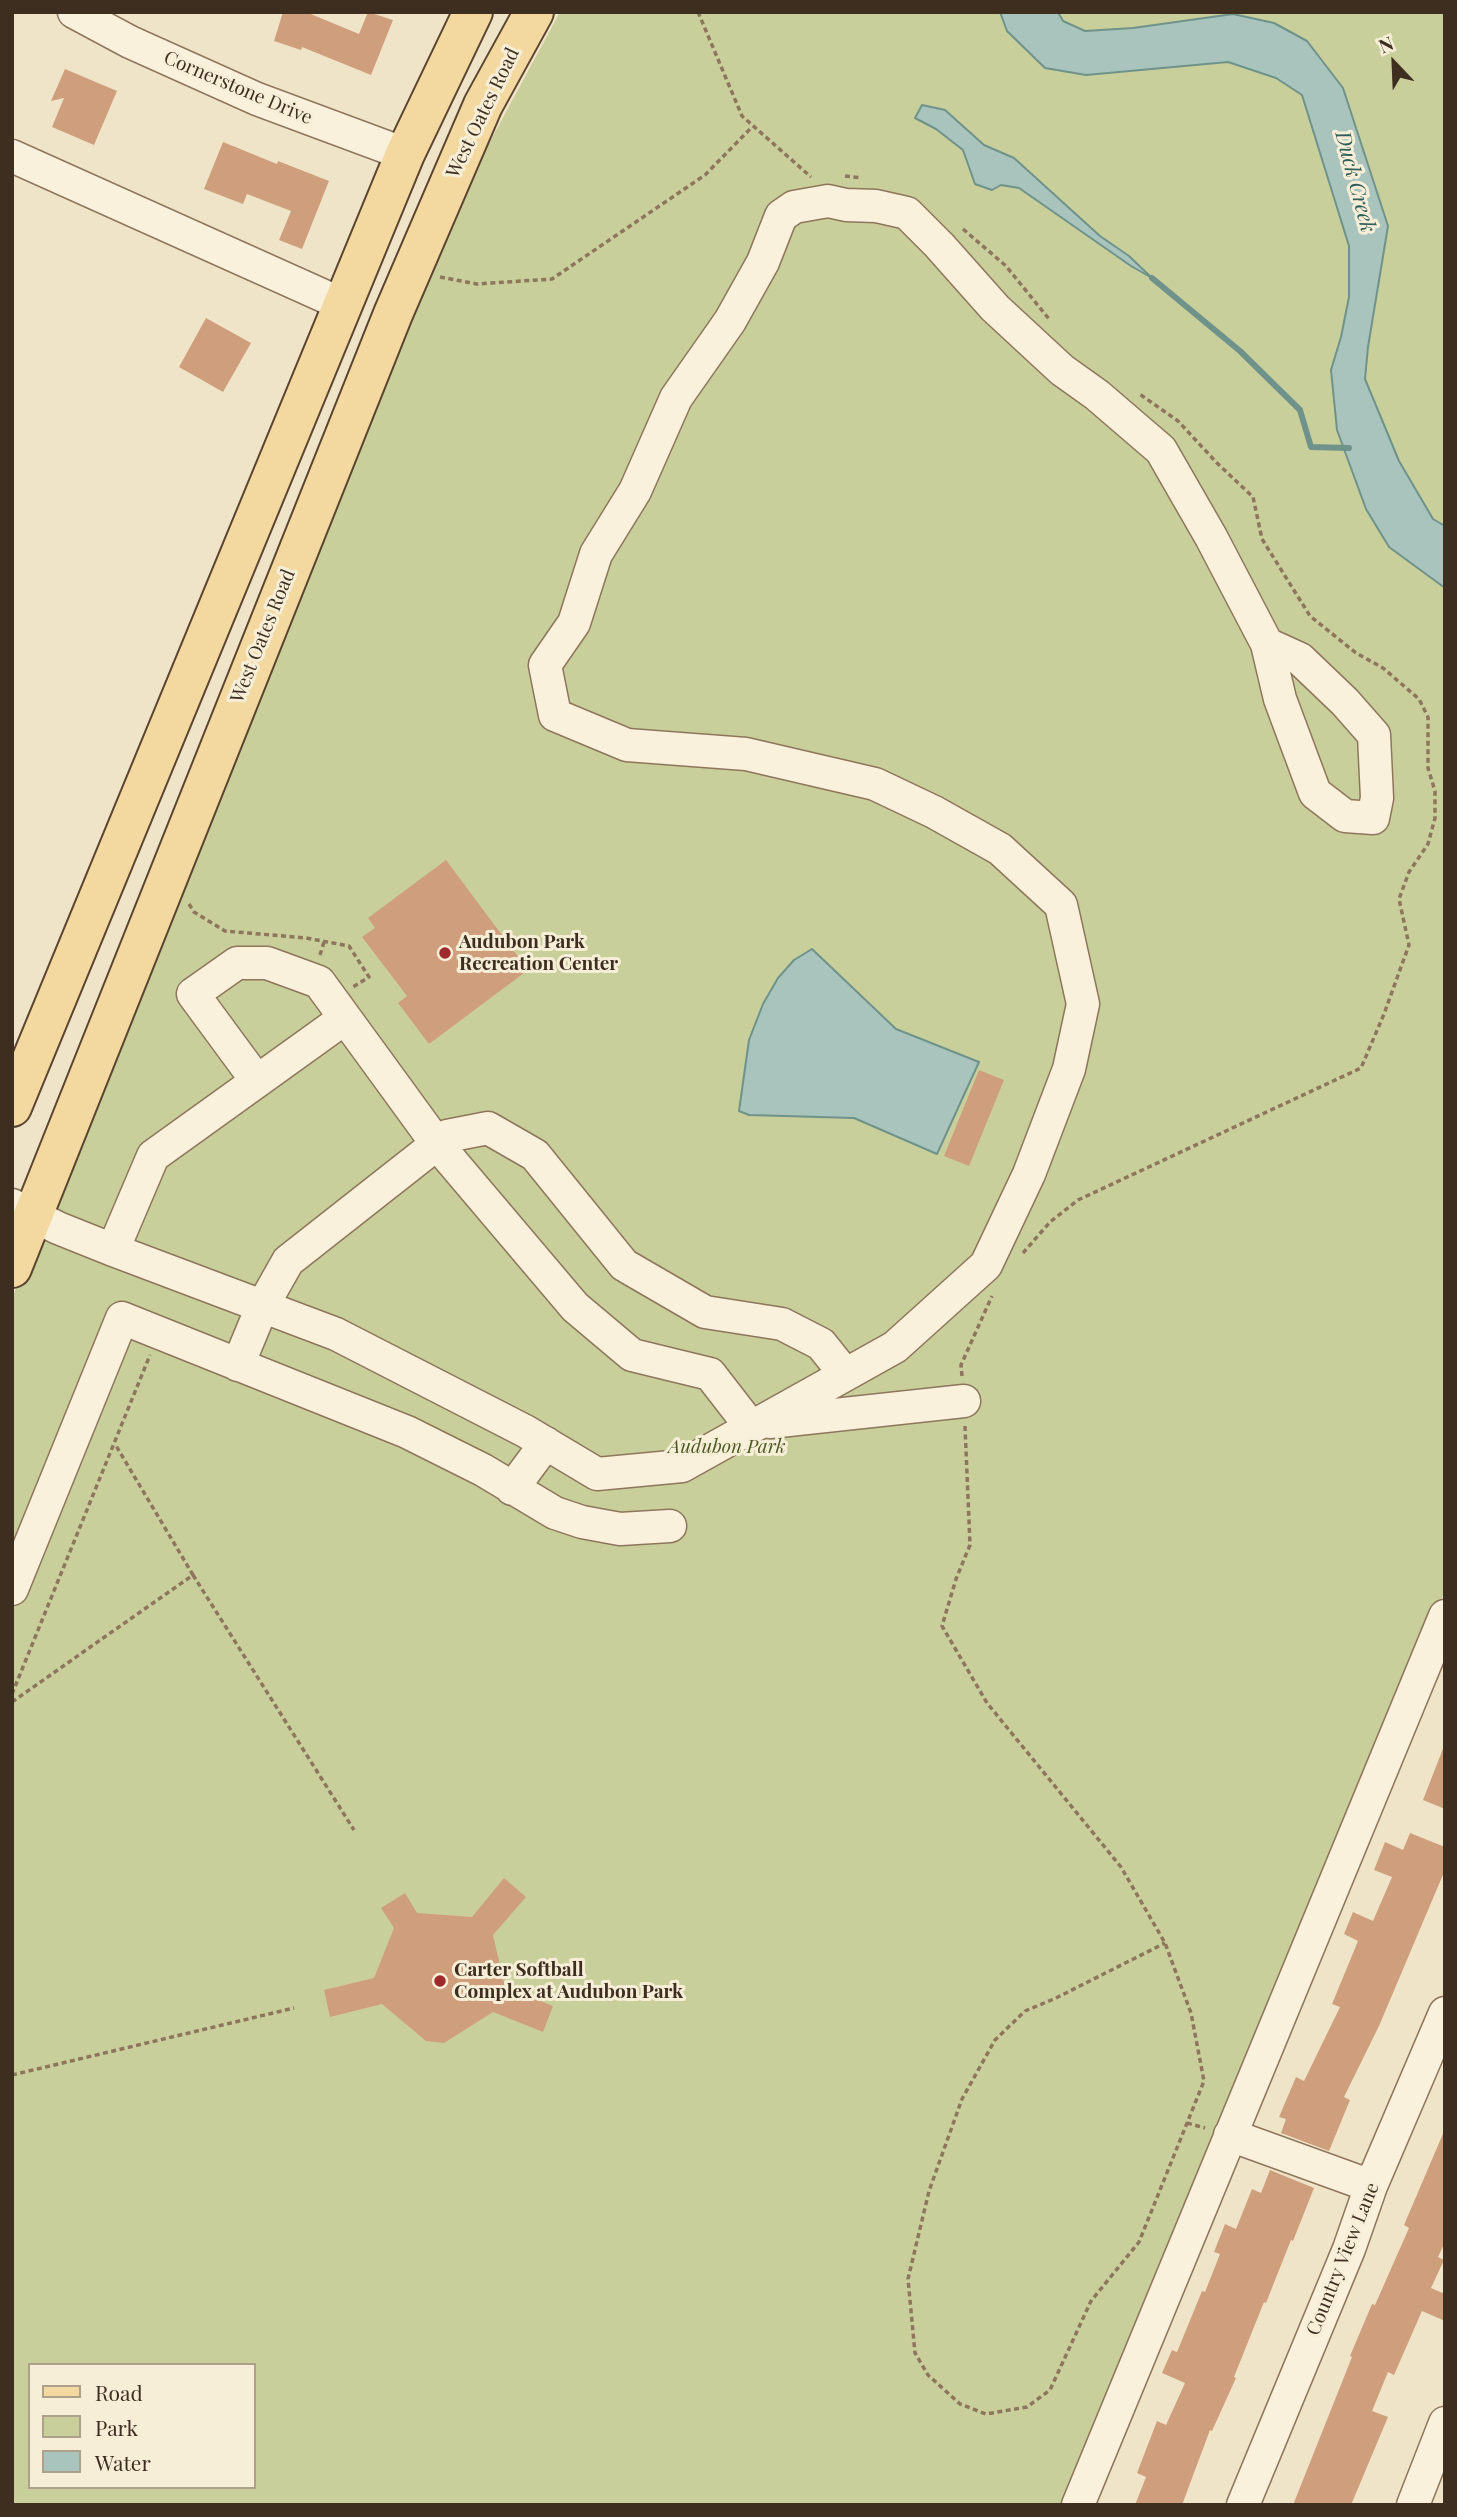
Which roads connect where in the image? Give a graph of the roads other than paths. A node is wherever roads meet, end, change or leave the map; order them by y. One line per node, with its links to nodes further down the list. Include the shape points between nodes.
1 (74, 12): 5 (street, Cornerstone Drive, via 257,99)
2 (473, 12): 5 (main road)
3 (534, 12): 4 (main road, West Oates Road)
4 (483, 105): 5 (main road, via 448,139); 8 (main road, West Oates Road)
5 (405, 154): 7 (main road); 8 (main road, via 423,184 424,209)
6 (12, 156): 7 (street)
7 (344, 305): 11 (main road)
8 (393, 314): 15 (main road, West Oates Road)
9 (1267, 644): 9 (street, via 1300,659 1374,735 1377,798 1373,818 1345,816 1315,793 1280,699); 20 (street, via 1161,450 1062,370 995,308 907,213 828,201 794,207 781,216 764,262 730,321 676,398 635,491 596,554 574,623 545,665 555,715 627,745 746,754 875,783 1000,849 1061,905 1083,1004 1069,1069 1024,1185 986,1265 895,1347)
10 (345, 1018): 12 (street); 12 (street, via 319,982 267,963 237,963 193,994); 14 (street)
11 (21, 1063): 13 (main road)
12 (257, 1081): 16 (street, via 153,1156)
13 (12, 1107)
14 (437, 1144): 18 (street, via 288,1261); 20 (street, via 447,1136 488,1128 535,1155 624,1265 705,1312 782,1324 821,1344); 22 (street, via 575,1307 632,1354 709,1374)
15 (23, 1210): 16 (street); 17 (main road, West Oates Road)
16 (113, 1250): 18 (street)
17 (12, 1268)
18 (262, 1307): 19 (street); 23 (street, via 336,1334)
19 (238, 1365): 24 (street, via 407,1432); 26 (street, via 122,1318)
20 (845, 1374): 22 (street)
21 (964, 1401): 22 (street)
22 (755, 1425): 23 (street, via 682,1466 597,1474)
23 (545, 1443): 24 (street)
24 (512, 1489): 25 (street, via 582,1522 620,1529)
25 (670, 1526)
26 (12, 1588)
27 (1445, 1616): 29 (street)
28 (1445, 2013): 30 (street, Country View Lane)
29 (1230, 2135): 30 (street); 32 (street)
30 (1371, 2186): 33 (street, Country View Lane)
31 (1445, 2423): 34 (street)
32 (1078, 2505)
33 (1243, 2505)
34 (1413, 2505)

